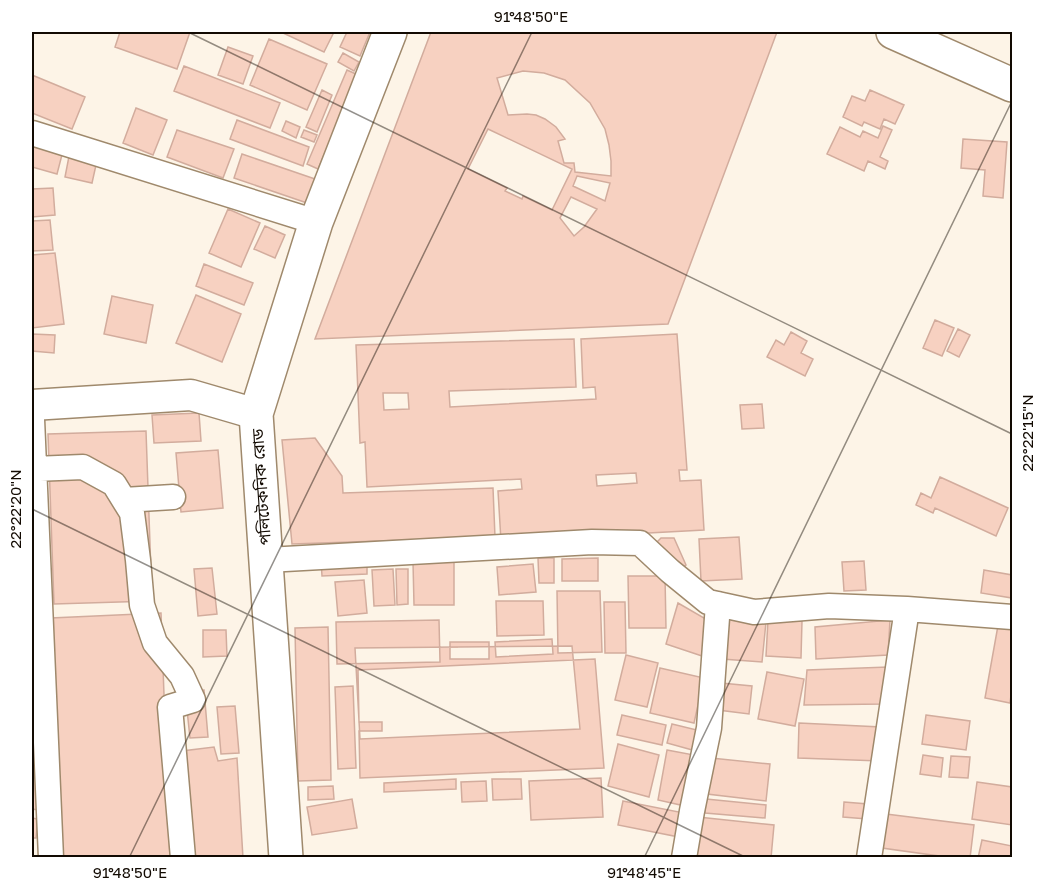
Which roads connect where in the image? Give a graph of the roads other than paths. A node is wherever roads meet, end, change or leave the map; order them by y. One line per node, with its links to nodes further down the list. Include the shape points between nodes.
1 (390, 32): 5 (main road, পলিটেকনিক রোড)
2 (893, 32): 3 (main road)
3 (1012, 85)
4 (32, 133): 5 (street)
5 (316, 222): 7 (main road, পলিটেকনিক রোড)
6 (32, 405): 7 (street, via 191,395)
7 (256, 414): 12 (main road, পলিটেকনিক রোড)
8 (32, 419): 9 (street)
9 (34, 469): 11 (street, via 83,467 114,484); 16 (street)
10 (173, 497): 11 (street)
11 (124, 500): 17 (street, via 132,513 142,605 155,643 182,676 193,700 170,707)
12 (267, 560): 13 (street, via 592,542 640,543 708,602); 18 (main road, পলিটেকনিক রোড)
13 (718, 604): 14 (street, via 754,612 829,606); 19 (street, via 710,728)
14 (907, 609): 15 (street); 20 (street)
15 (1012, 617)
16 (51, 858)
17 (183, 858)
18 (286, 858)
19 (684, 858)
20 (869, 858)

